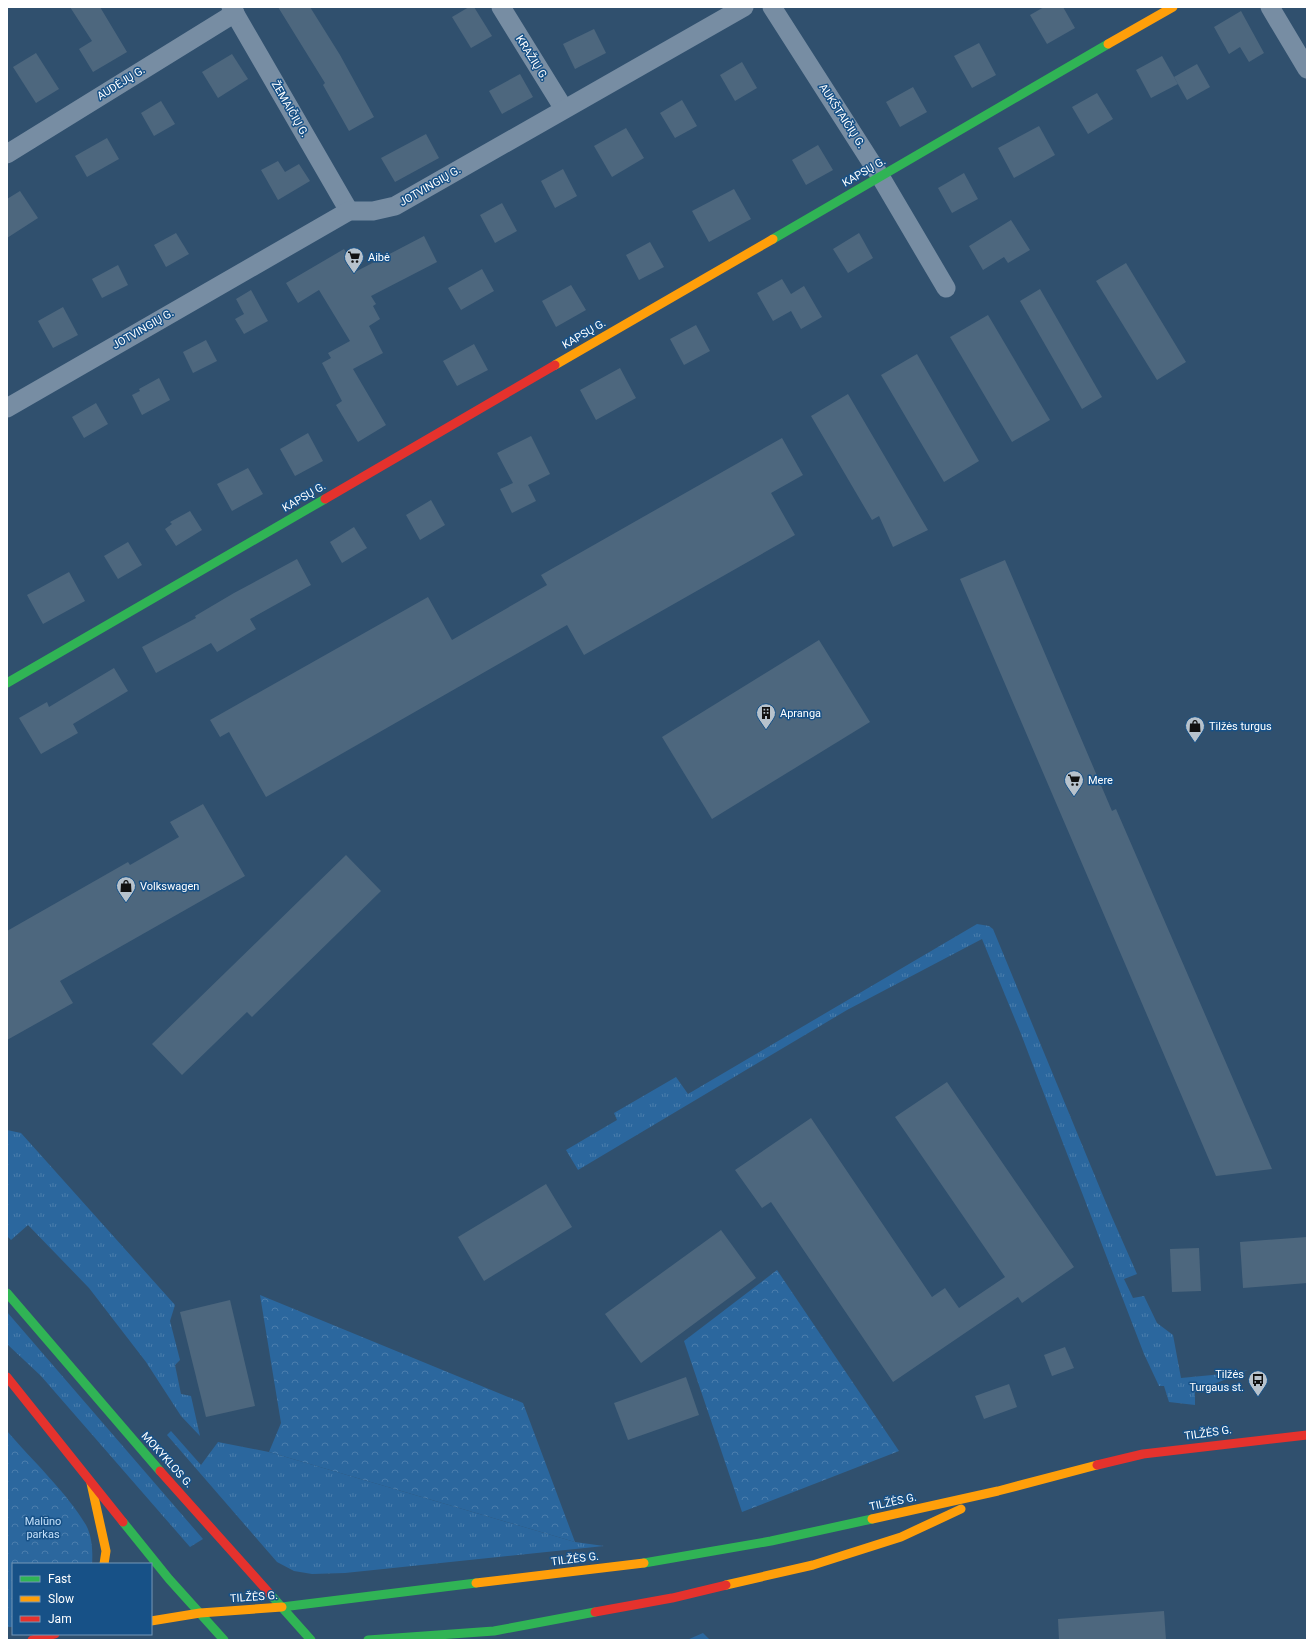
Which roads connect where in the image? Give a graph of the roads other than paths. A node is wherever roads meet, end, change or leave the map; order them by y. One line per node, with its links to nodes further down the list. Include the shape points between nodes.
1 (501, 7): 8 (street, KRAŽIŲ G.)
2 (744, 7): 8 (street, JOTVINGIŲ G.)
3 (772, 7): 10 (street, AUKŠTAIČIŲ G.)
4 (1173, 7): 10 (main road, KAPSŲ G.)
5 (1270, 7): 7 (street)
6 (233, 10): 9 (street, AUDĖJŲ G.); 11 (street, ŽEMAIČIŲ G.)
7 (1307, 69)
8 (564, 109): 11 (street, JOTVINGIŲ G., via 395,206 373,211)
9 (7, 154)
10 (880, 176): 12 (street, AUKŠTAIČIŲ G.); 14 (main road, KAPSŲ G.)
11 (349, 211): 13 (street, JOTVINGIŲ G.)
12 (946, 288)
13 (7, 408)
14 (7, 683)
15 (7, 1293): 21 (main road, MOKYKLOS G., via 123,1429)
16 (7, 1377): 18 (main road)
17 (1307, 1435): 19 (main road, TILŽĖS G., via 1143,1454)
18 (90, 1478): 20 (main road, via 106,1551); 22 (main road, via 169,1579)
19 (998, 1491): 21 (main road, TILŽĖS G., via 771,1541 649,1562); 24 (main road, TILŽĖS G., via 901,1537 813,1565 672,1598)
20 (104, 1563)
21 (282, 1607): 22 (main road, TILŽĖS G.); 28 (main road, MOKYKLOS G.)
22 (200, 1613): 23 (main road, TILŽĖS G.); 27 (main road)
23 (152, 1620)
24 (494, 1631): 29 (main road, TILŽĖS G.); 30 (main road)
25 (50, 1635): 26 (main road)
26 (32, 1640)
27 (224, 1640)
28 (312, 1640)
29 (368, 1640)
30 (479, 1640)

